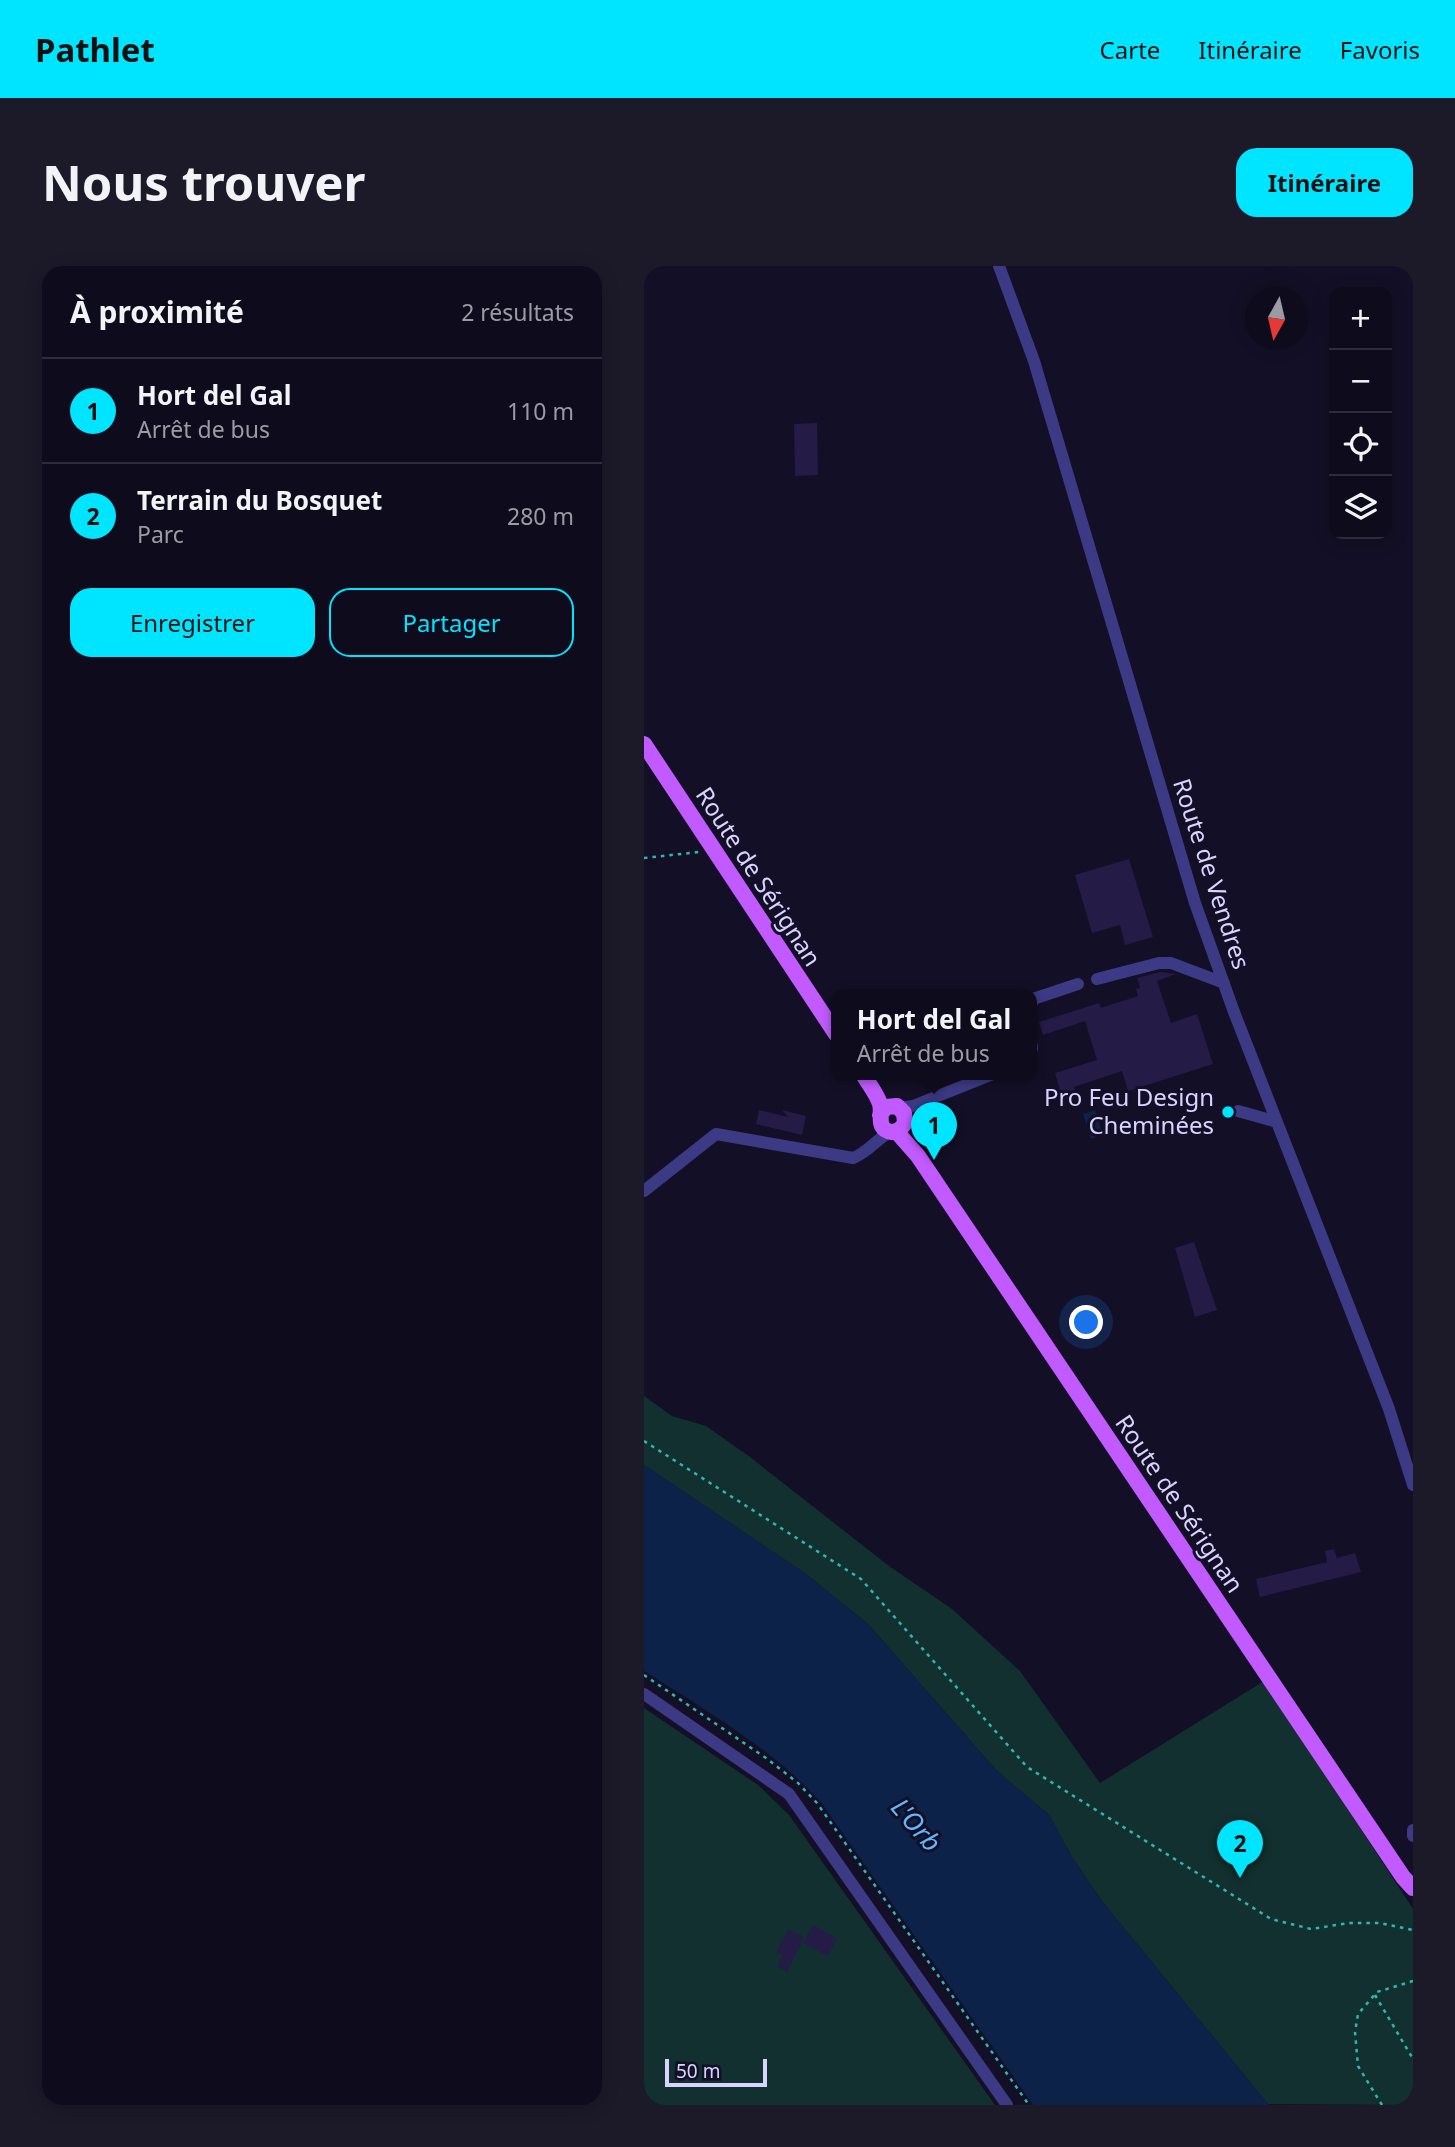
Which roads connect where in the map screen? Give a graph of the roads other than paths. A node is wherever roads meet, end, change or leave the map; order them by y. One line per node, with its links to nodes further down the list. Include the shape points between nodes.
1 (999, 266): 4 (street, Route de Vendres, via 1034,360 1195,902)
2 (644, 744): 7 (main road, Route de Sérignan)
3 (1097, 979): 4 (street, via 1171,963)
4 (1224, 983): 12 (street, Route de Vendres)
5 (1078, 984): 6 (street)
6 (1037, 998)
7 (831, 1027)
8 (868, 1080): 11 (main road, Route de Sérignan)
9 (980, 1080): 11 (street)
10 (1238, 1111): 12 (street)
11 (894, 1121): 13 (street, via 853,1158 716,1134); 18 (main road, Route de Sérignan)
12 (1277, 1122): 14 (street, Route de Vendres, via 1389,1409)
13 (644, 1191)
14 (1413, 1485)
15 (644, 1694): 20 (street, via 789,1794)
16 (1413, 1830): 17 (street)
17 (1413, 1836)
18 (1408, 1882): 19 (main road, Route de Sérignan)
19 (1413, 1901)
20 (1007, 2105)

